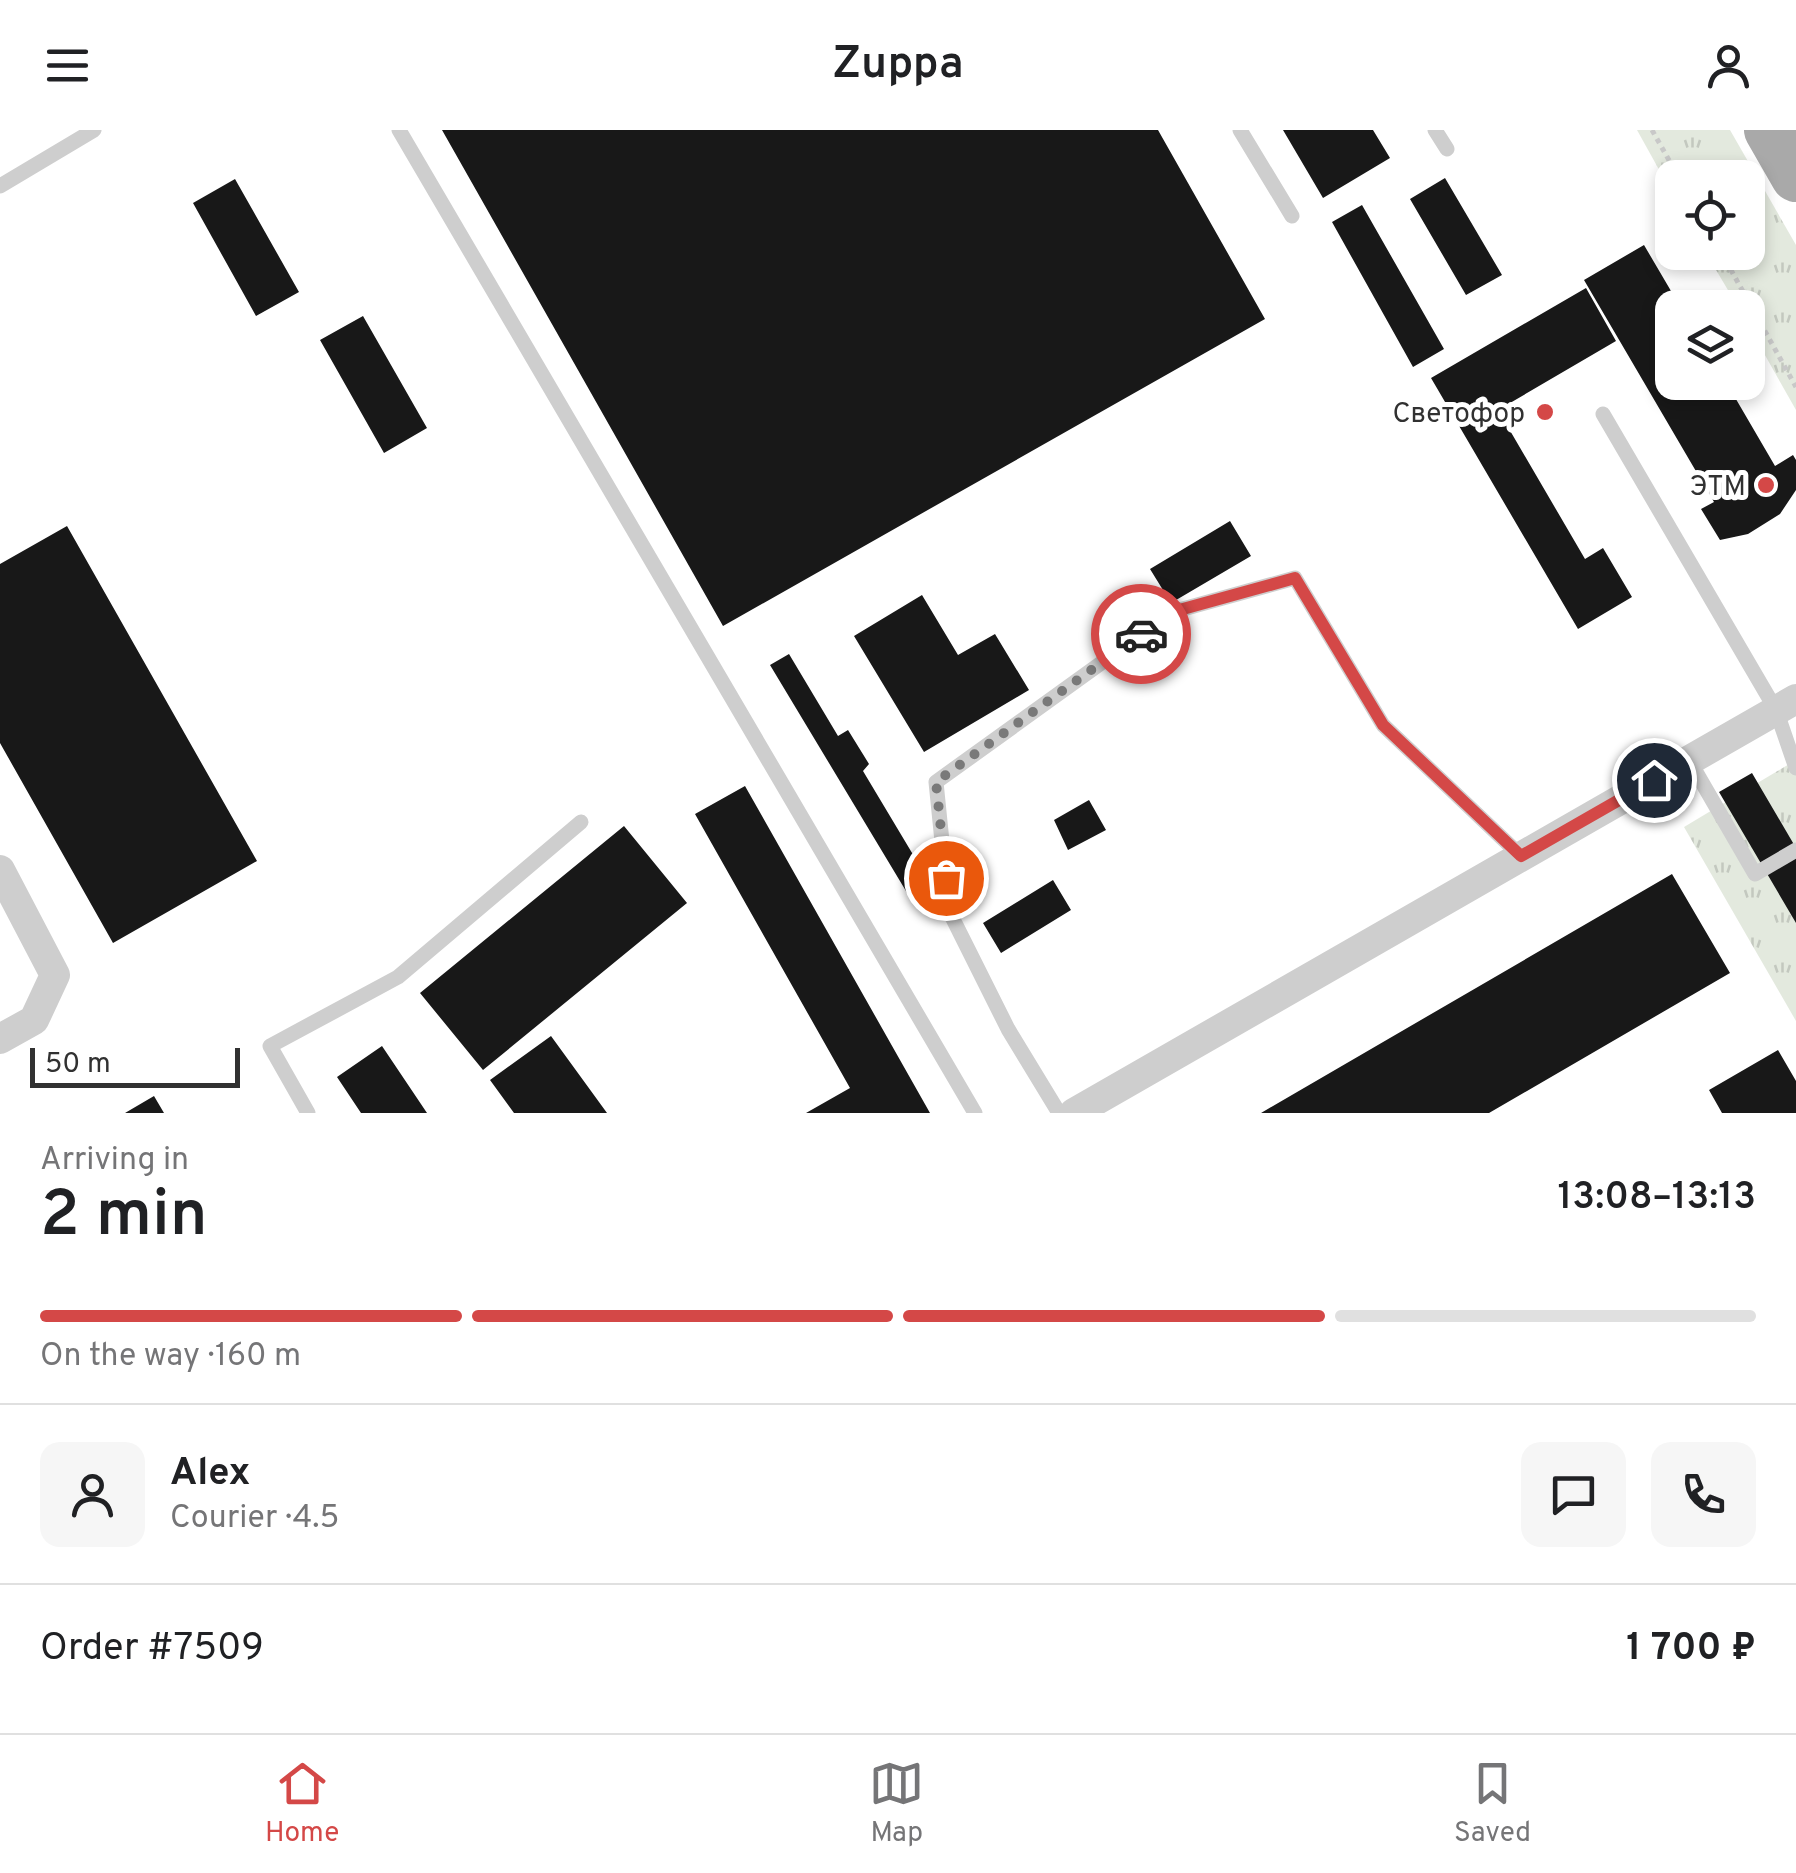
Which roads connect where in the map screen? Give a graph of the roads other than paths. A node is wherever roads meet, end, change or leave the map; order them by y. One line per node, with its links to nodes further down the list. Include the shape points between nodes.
1 (94, 130): 8 (lane)
2 (399, 130): 20 (lane)
3 (1240, 130): 9 (lane)
4 (1435, 130): 6 (lane)
5 (1769, 130): 7 (main road)
6 (1447, 150)
7 (1796, 177)
8 (0, 186)
9 (1292, 216)
10 (1604, 414): 11 (lane)
11 (1786, 705): 12 (street); 13 (lane)
12 (1689, 760): 15 (lane, via 1754,874); 16 (street)
13 (1796, 768)
14 (581, 822): 19 (lane, via 398,977 270,1046)
15 (1796, 850)
16 (1521, 856): 21 (lane, via 1383,725 1295,578 1172,612 936,782 949,911); 22 (street)
17 (0, 870): 18 (street, via 55,975 34,1020)
18 (0, 1039)
19 (308, 1113)
20 (975, 1113)
21 (1059, 1113)
22 (1074, 1113)

